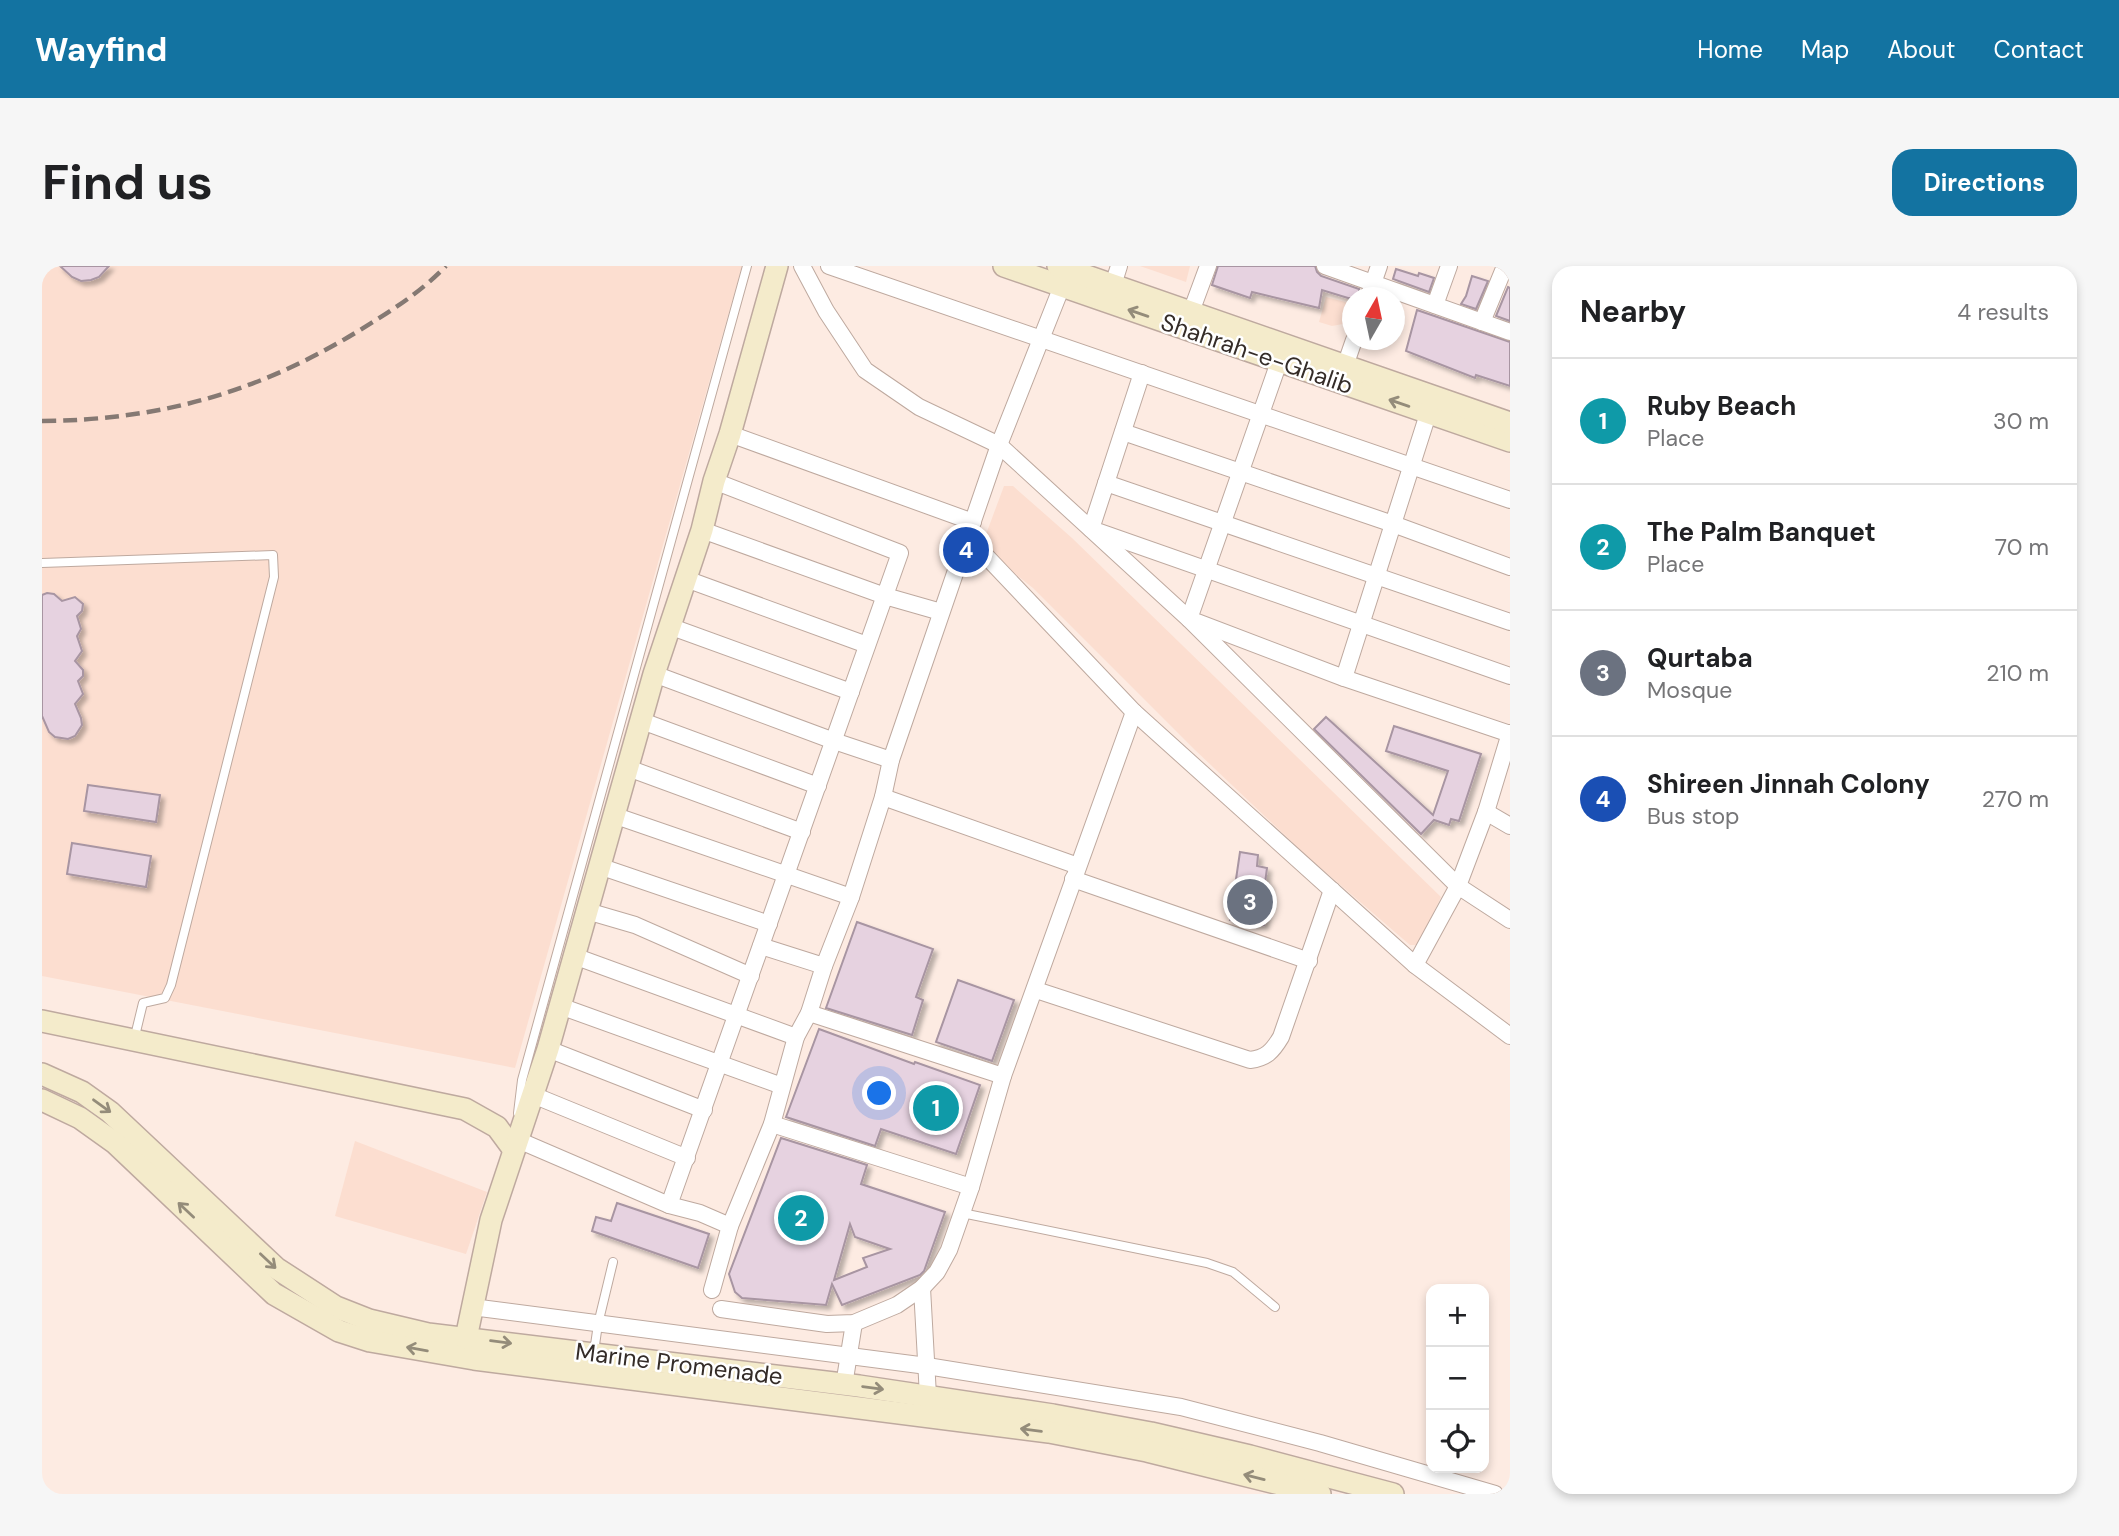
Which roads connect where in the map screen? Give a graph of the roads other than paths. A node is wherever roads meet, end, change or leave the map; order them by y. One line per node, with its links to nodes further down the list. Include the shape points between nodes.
1 (747, 266): 102 (lane, via 522,1080)
2 (777, 266): 29 (main road)
3 (802, 266): 31 (street, via 865,370 919,407)
4 (829, 266): 20 (street)
5 (1004, 266): 11 (main road, Shahrah-e-Ghalib)
6 (1208, 266): 17 (street)
7 (1325, 266): 13 (street)
8 (1379, 266): 14 (street)
9 (1449, 266): 16 (street)
10 (1505, 266): 18 (street)
11 (1060, 276): 12 (main road, Shahrah-e-Ghalib); 20 (street); 22 (main road, Shahrah-e-Ghalib, one-way to 11)
12 (1116, 276): 17 (main road, Shahrah-e-Ghalib)
13 (1365, 287)
14 (1372, 287)
15 (1405, 298): 16 (street)
16 (1435, 305): 18 (street)
17 (1191, 312): 23 (main road, Shahrah-e-Ghalib)
18 (1482, 322): 19 (street)
19 (1510, 332)
20 (1041, 337): 24 (street); 31 (street)
21 (1351, 350): 23 (street)
22 (1279, 362): 25 (main road, Shahrah-e-Ghalib, one-way to 22); 26 (street)
23 (1345, 366): 27 (main road, Shahrah-e-Ghalib)
24 (1142, 373): 26 (street); 28 (street)
25 (1429, 414): 30 (main road, Shahrah-e-Ghalib); 32 (street)
26 (1261, 416): 32 (street); 33 (street)
27 (1510, 423)
28 (1123, 432): 33 (street); 35 (street)
29 (730, 434): 34 (main road); 39 (street)
30 (1510, 441)
31 (999, 444): 39 (street); 40 (street)
32 (1412, 467): 36 (street); 38 (street)
33 (1241, 473): 37 (street); 38 (street)
34 (714, 481): 41 (main road); 47 (street, via 900,553)
35 (1106, 482): 37 (street); 40 (street)
36 (1510, 500)
37 (1223, 523): 44 (street); 45 (street)
38 (1393, 524): 43 (street); 45 (street)
39 (970, 529): 48 (street); 58 (street)
40 (1091, 529): 44 (street); 49 (street)
41 (702, 530): 46 (main road); 47 (street)
42 (42, 563): 92 (lane, via 273,555 274,577 171,985 165,998 143,1003)
43 (1510, 567)
44 (1206, 570): 49 (street); 51 (street)
45 (1376, 576): 50 (street); 51 (street)
46 (686, 579): 52 (main road); 53 (street)
47 (885, 596): 48 (street); 53 (street)
48 (941, 612): 62 (street)
49 (1189, 619): 56 (street); 73 (street)
50 (1510, 622)
51 (1360, 623): 55 (street); 56 (street)
52 (669, 626): 54 (main road); 57 (street)
53 (867, 645): 57 (street)
54 (654, 674): 59 (main road); 61 (street)
55 (1510, 676)
56 (1344, 678): 60 (street)
57 (851, 692): 61 (street)
58 (1134, 712): 71 (street); 74 (street)
59 (642, 721): 63 (main road); 64 (street)
60 (1510, 734): 66 (street)
61 (834, 741): 62 (street); 64 (street)
62 (891, 760): 65 (street)
63 (628, 768): 67 (main road); 69 (street)
64 (818, 786): 69 (street)
65 (883, 797): 71 (street); 75 (street)
66 (1486, 812): 68 (street); 73 (street)
67 (616, 816): 70 (main road); 72 (street)
68 (1510, 826)
69 (802, 832): 72 (street)
70 (599, 866): 76 (main road); 78 (street)
71 (1076, 872): 81 (street); 85 (street)
72 (786, 876): 75 (street); 78 (street)
73 (1458, 886): 77 (street); 82 (street)
74 (1332, 890): 81 (street); 82 (street)
75 (851, 897): 83 (street)
76 (587, 911): 80 (main road); 84 (street, via 635,925)
77 (1510, 920)
78 (769, 924): 79 (street)
79 (761, 946): 83 (street); 84 (street)
80 (574, 956): 86 (main road); 88 (street)
81 (1309, 961): 85 (street, via 1273,1051 1250,1060)
82 (1415, 965): 90 (street)
83 (824, 966): 87 (street)
84 (751, 976): 88 (street)
85 (1036, 990): 96 (street)
86 (560, 1006): 93 (main road); 94 (street)
87 (809, 1013): 91 (street); 96 (street)
88 (737, 1016): 91 (street); 94 (street)
89 (42, 1021): 92 (main road)
90 (1510, 1036)
91 (796, 1037): 97 (street)
92 (133, 1041): 102 (main road, via 465,1109 497,1127)
93 (548, 1048): 98 (main road); 100 (street)
94 (720, 1063): 97 (street); 100 (street)
95 (42, 1074): 116 (main road, Marine Promenade, one-way to 116, via 82,1092 110,1112 276,1268 336,1307 400,1328)
96 (1003, 1076): 104 (street)
97 (782, 1086): 101 (street)
98 (533, 1095): 102 (main road); 103 (street)
99 (42, 1100): 118 (main road, Marine Promenade, one-way to 99, via 452,1356 330,1327 274,1294 115,1143 80,1118)
100 (704, 1110): 103 (street)
101 (772, 1124): 104 (street); 107 (street)
102 (516, 1145): 105 (street); 111 (main road, via 491,1220)
103 (687, 1158): 105 (street)
104 (971, 1187): 106 (street)
105 (669, 1205): 107 (street)
106 (962, 1213): 109 (street, via 949,1250); 112 (lane, via 1207,1263 1233,1272)
107 (730, 1226): 110 (street)
108 (613, 1262): 115 (lane)
109 (922, 1288): 114 (street, via 897,1305); 119 (street)
110 (712, 1290)
111 (472, 1307): 115 (street); 116 (main road)
112 (1275, 1307)
113 (722, 1309): 114 (street, via 827,1324)
114 (854, 1323): 117 (street)
115 (598, 1324): 117 (street); 118 (lane)
116 (466, 1338): 118 (main road, Marine Promenade, one-way to 118)
117 (850, 1357): 119 (street); 120 (street)
118 (592, 1364): 120 (main road, Marine Promenade); 122 (main road, Marine Promenade, one-way to 118, via 1049,1432)
119 (927, 1366): 121 (street); 124 (street, via 1181,1407)
120 (844, 1385): 121 (main road, Marine Promenade, one-way to 121)
121 (928, 1396): 123 (main road, Marine Promenade, via 1151,1433)
122 (1320, 1494)
123 (1393, 1494)
124 (1495, 1494)

